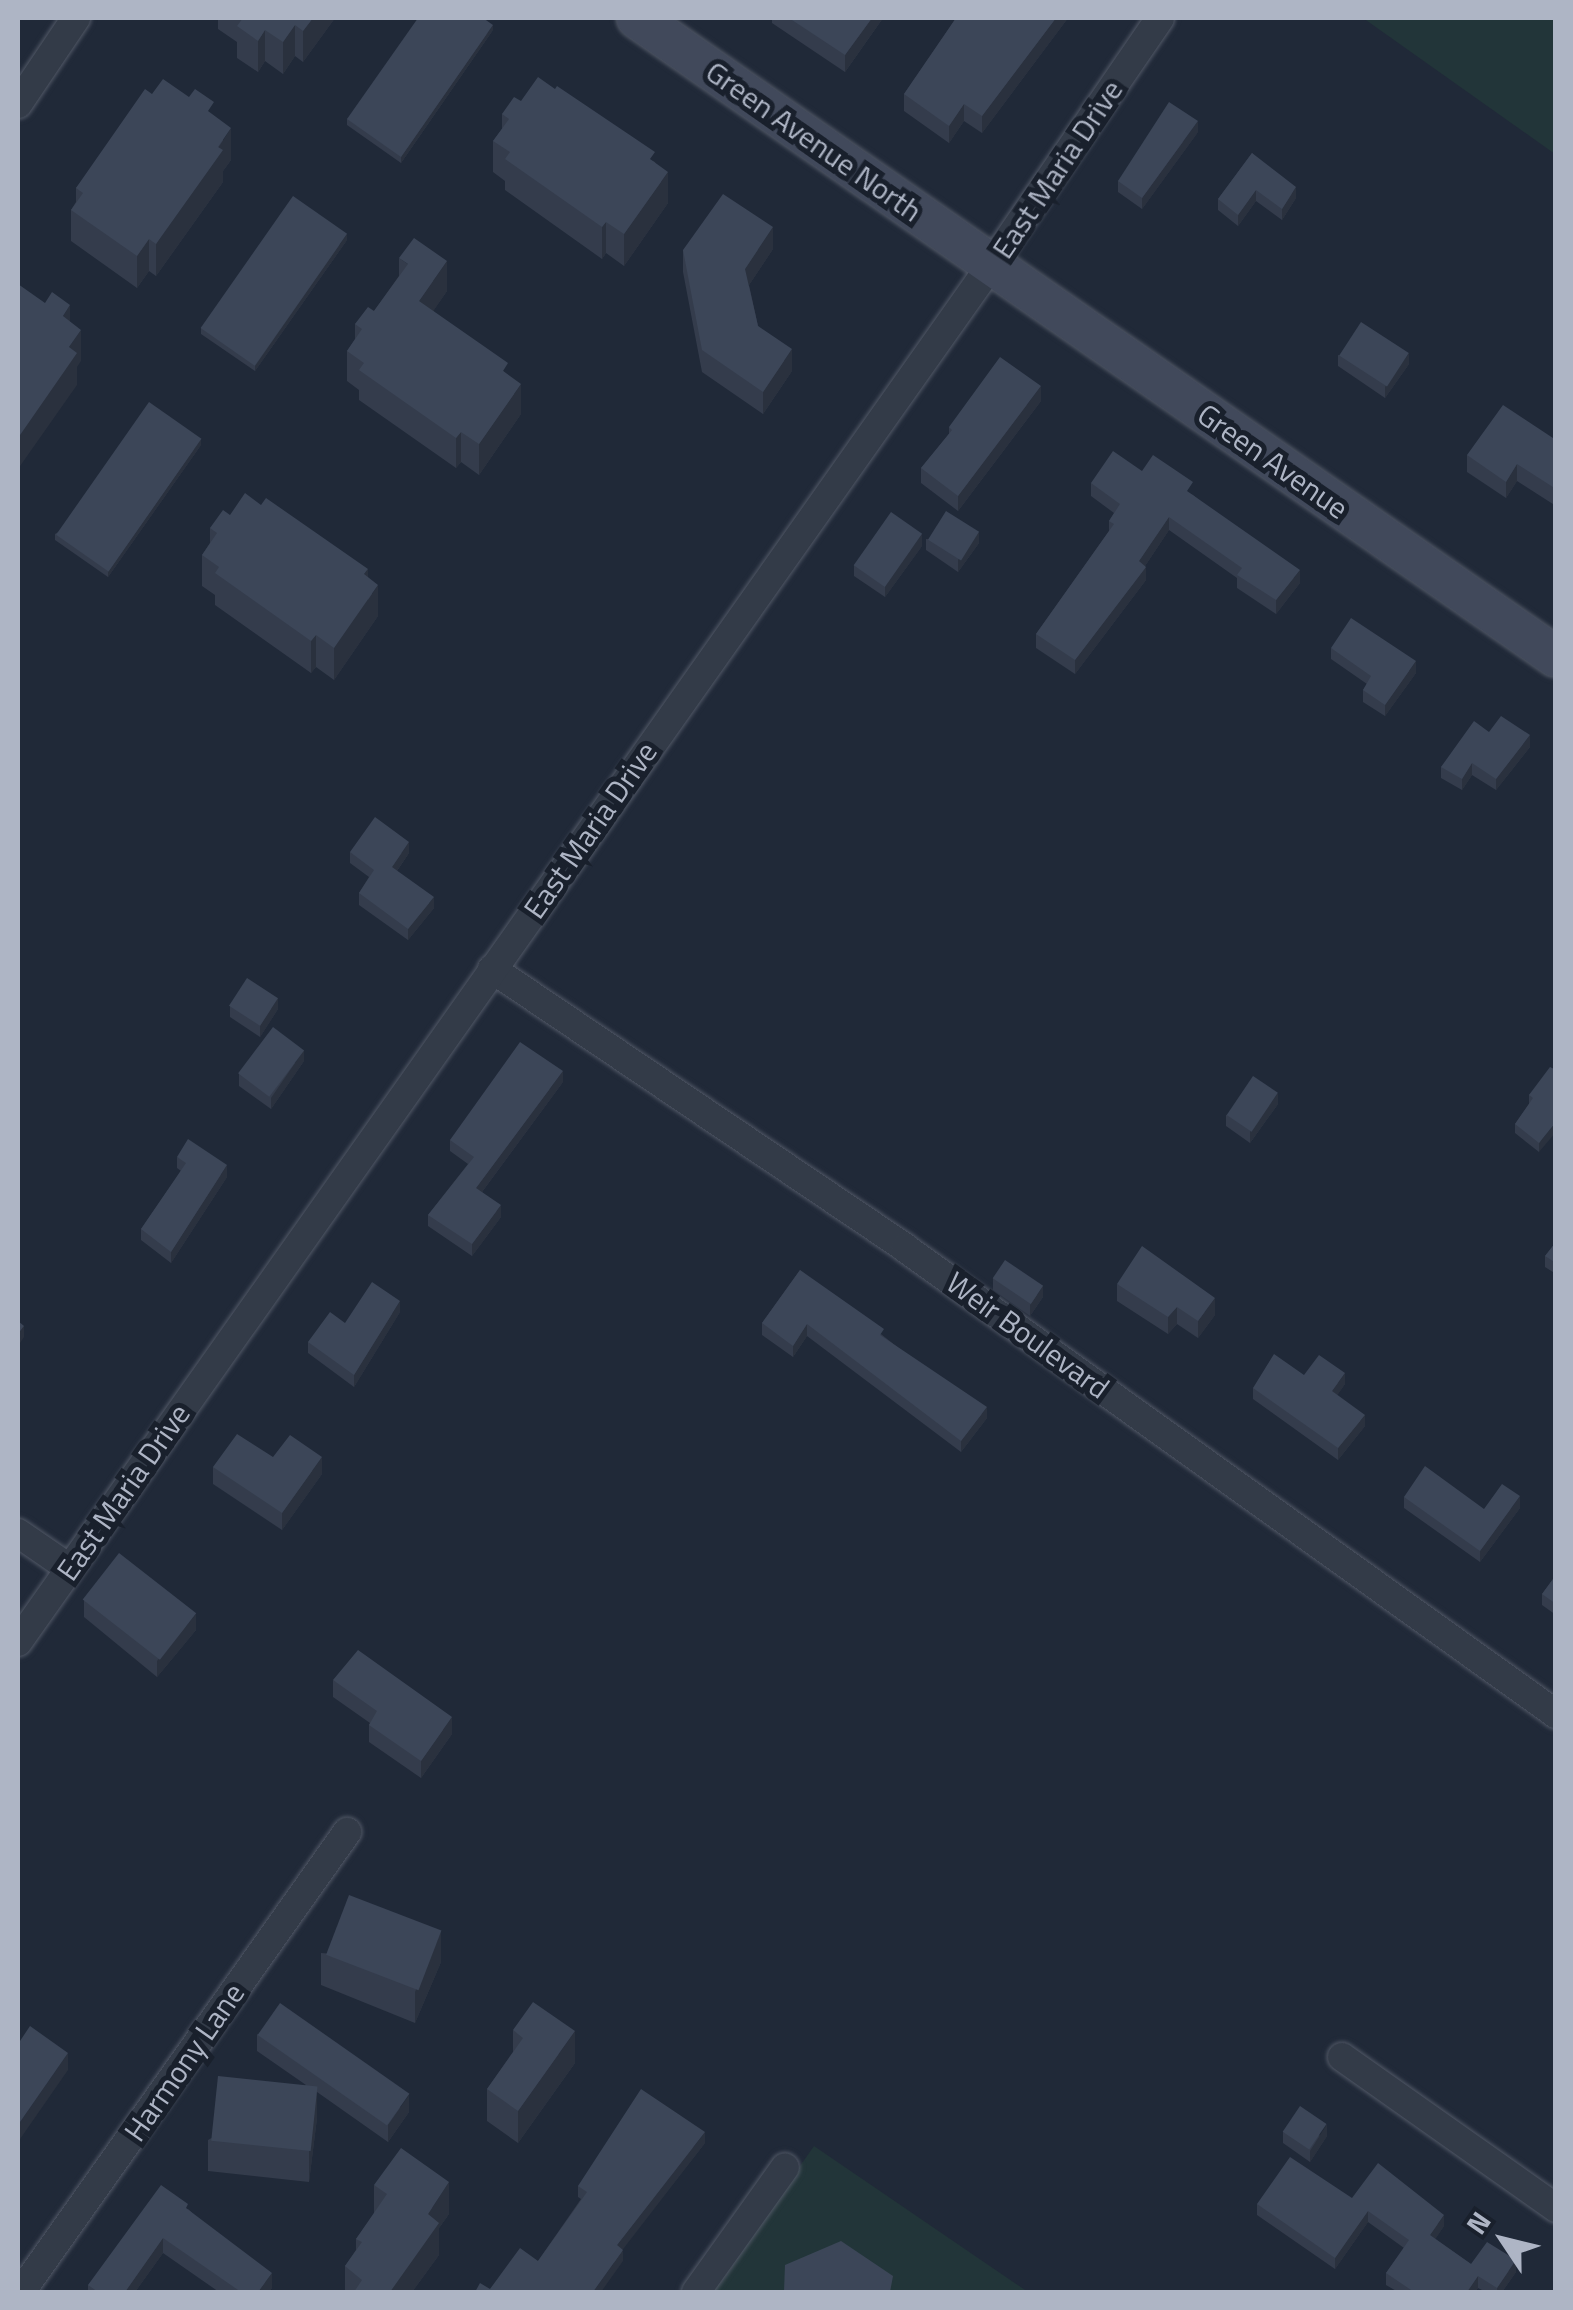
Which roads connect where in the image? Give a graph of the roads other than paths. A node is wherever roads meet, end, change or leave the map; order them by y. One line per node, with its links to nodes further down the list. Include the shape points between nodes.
1 (76, 18): 4 (street)
2 (638, 18): 5 (street, Green Avenue North)
3 (1160, 18): 5 (street, East Maria Drive)
4 (18, 104)
5 (991, 265): 6 (street, Green Avenue); 7 (street, East Maria Drive)
6 (1556, 657)
7 (492, 969): 9 (street, East Maria Drive); 11 (street, Weir Boulevard, via 905,1248)
8 (18, 1533): 9 (street)
9 (69, 1568): 10 (street, East Maria Drive)
10 (18, 1642)
11 (1556, 1714)
12 (346, 1832): 16 (street, Harmony Lane)
13 (1342, 2057): 15 (street)
14 (785, 2167): 17 (street)
15 (1556, 2208)
16 (21, 2292)
17 (696, 2292)

